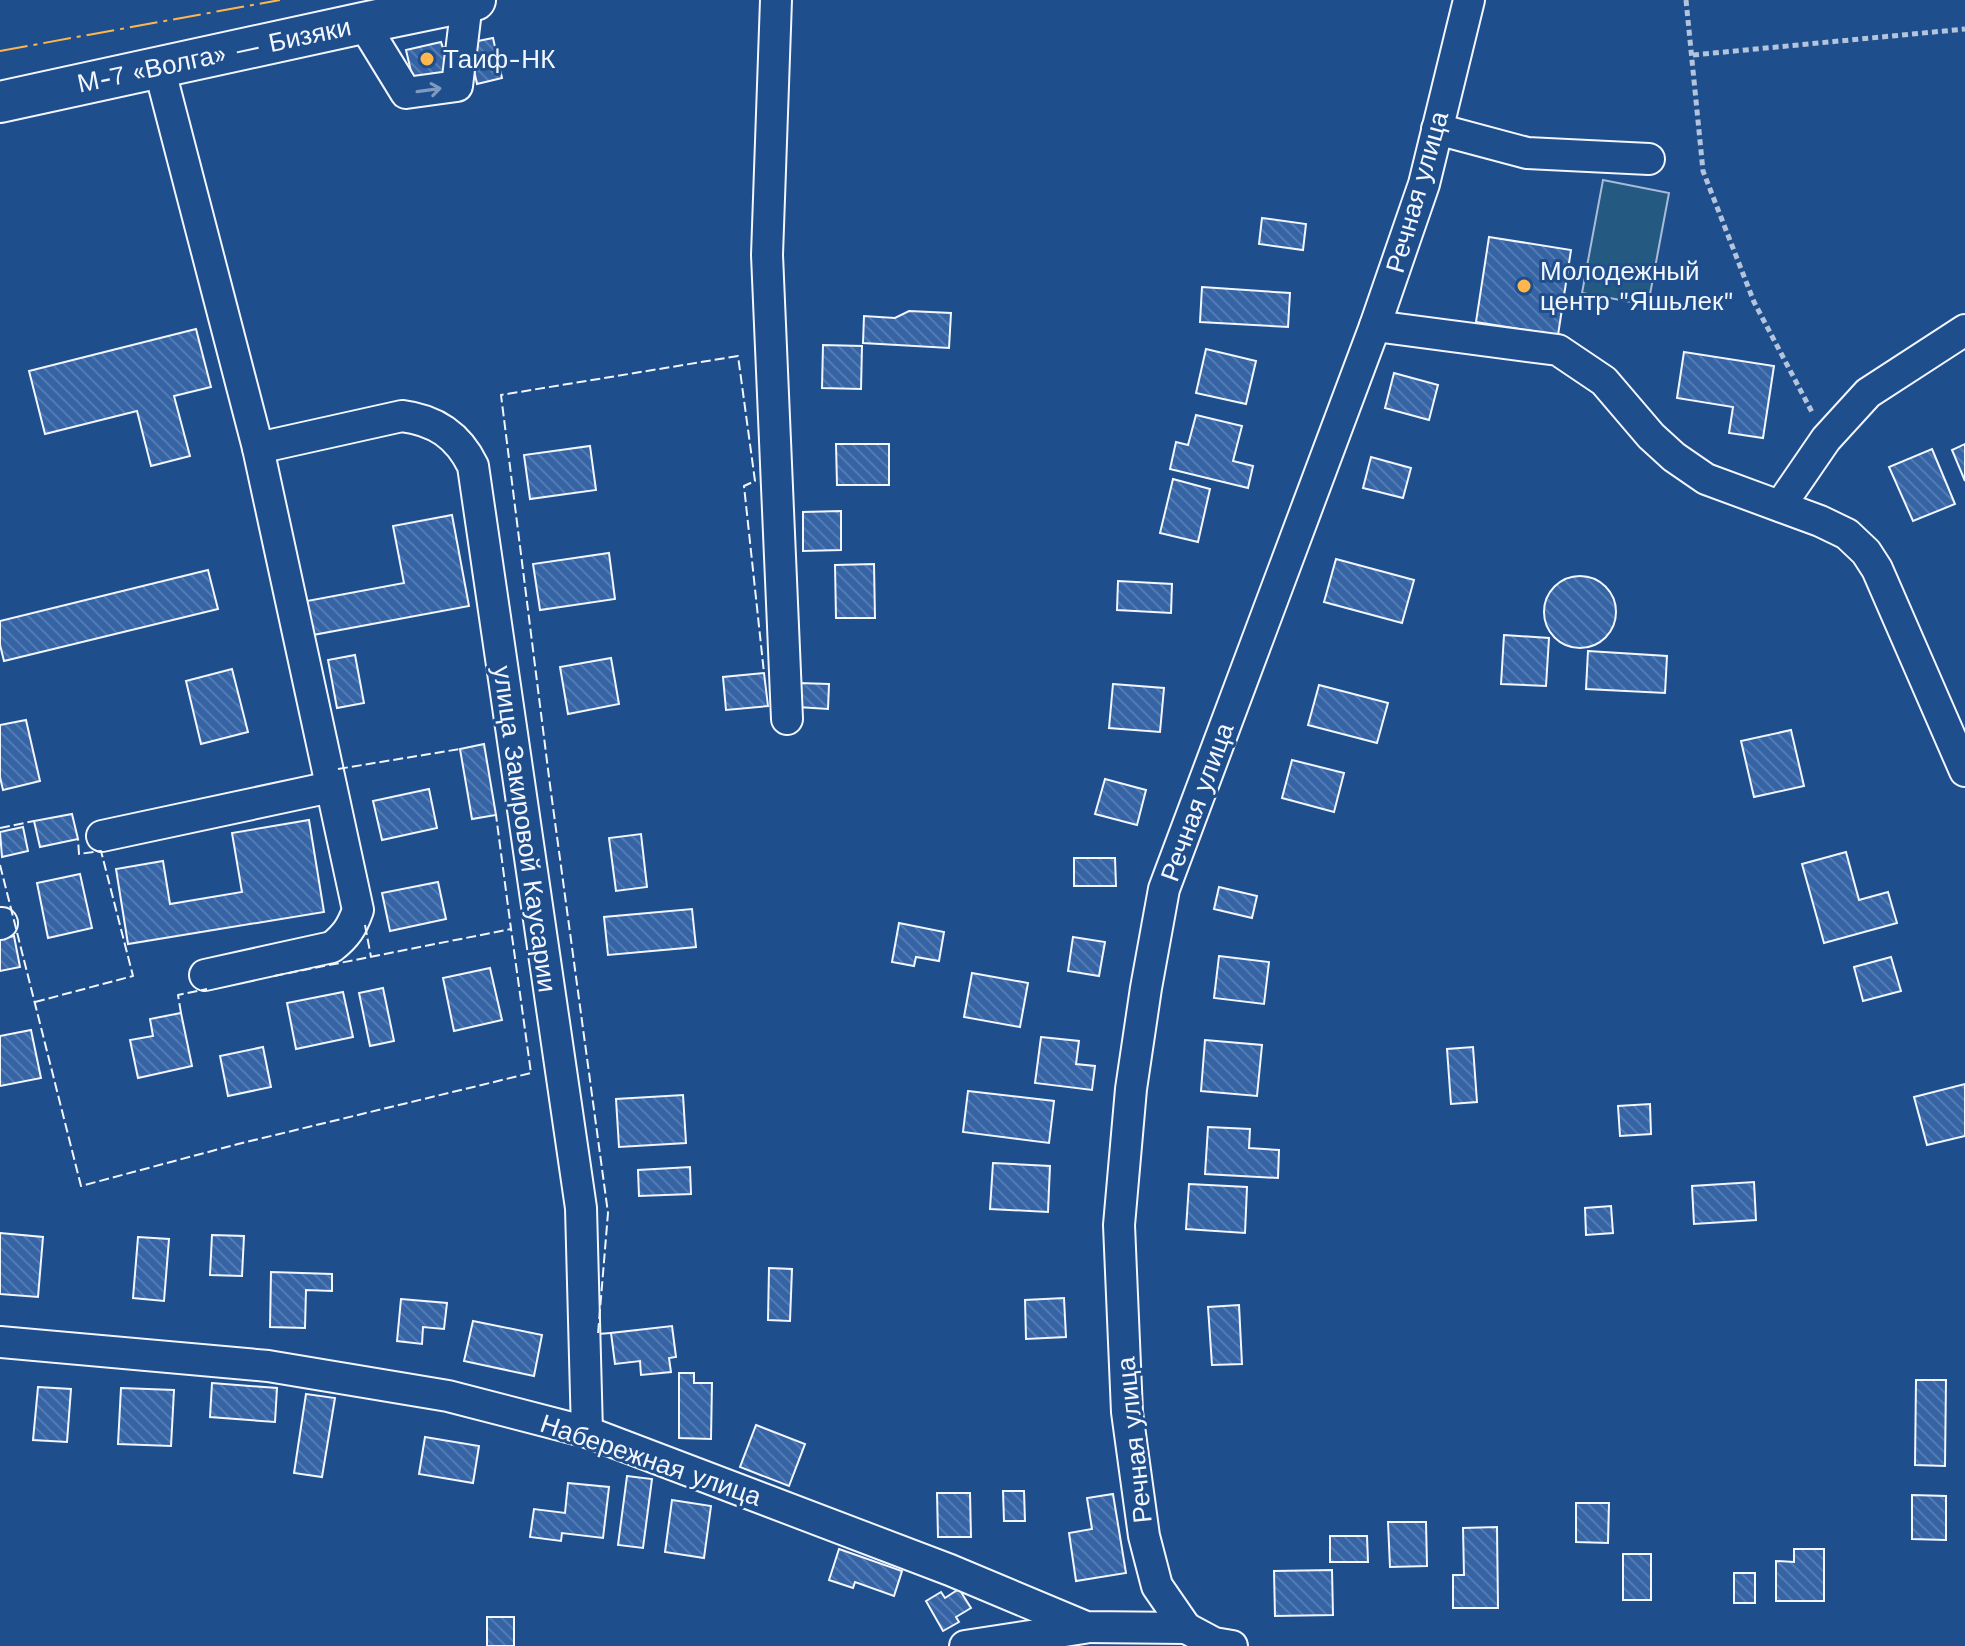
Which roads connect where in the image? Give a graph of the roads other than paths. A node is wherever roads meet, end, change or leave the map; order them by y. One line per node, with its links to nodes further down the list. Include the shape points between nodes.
1 (776, 0): 13 (street, via 767,255)
2 (1469, 0): 7 (street, Речная улица)
3 (471, 1): 4 (main road, М-7 «Волга» — Бизяки); 4 (street, one-way to 3, via 406,93 457,86)
4 (363, 23): 5 (main road, М-7 «Волга» — Бизяки)
5 (159, 67): 6 (main road, М-7 «Волга» — Бизяки); 11 (street)
6 (0, 102)
7 (1437, 129): 8 (street, via 1527,153); 9 (street, Речная улица, via 1424,184)
8 (1649, 159)
9 (1375, 326): 12 (street, via 1558,350 1604,381 1674,457 1706,479); 21 (street, Речная улица, via 1164,889 1133,1075 1119,1225 1127,1412 1144,1536 1157,1586)
10 (1965, 330): 12 (street, via 1868,393 1826,439)
11 (258, 448): 15 (street); 19 (street, улица Закировой Каусарии, via 402,416 439,426 456,439 473,466 581,1208)
12 (1780, 506): 14 (street, via 1847,534 1866,552)
13 (787, 719)
14 (1965, 771)
15 (331, 787): 16 (street); 17 (street, via 358,910 352,927 332,947)
16 (102, 836)
17 (205, 975)
18 (0, 1342): 19 (street, Набережная улица, via 268,1366 448,1396)
19 (587, 1432): 20 (street, Набережная улица)
20 (1086, 1627): 21 (street, Набережная улица); 22 (street)
21 (1186, 1628): 23 (street, Набережная улица)
22 (965, 1646)
23 (1232, 1646)

